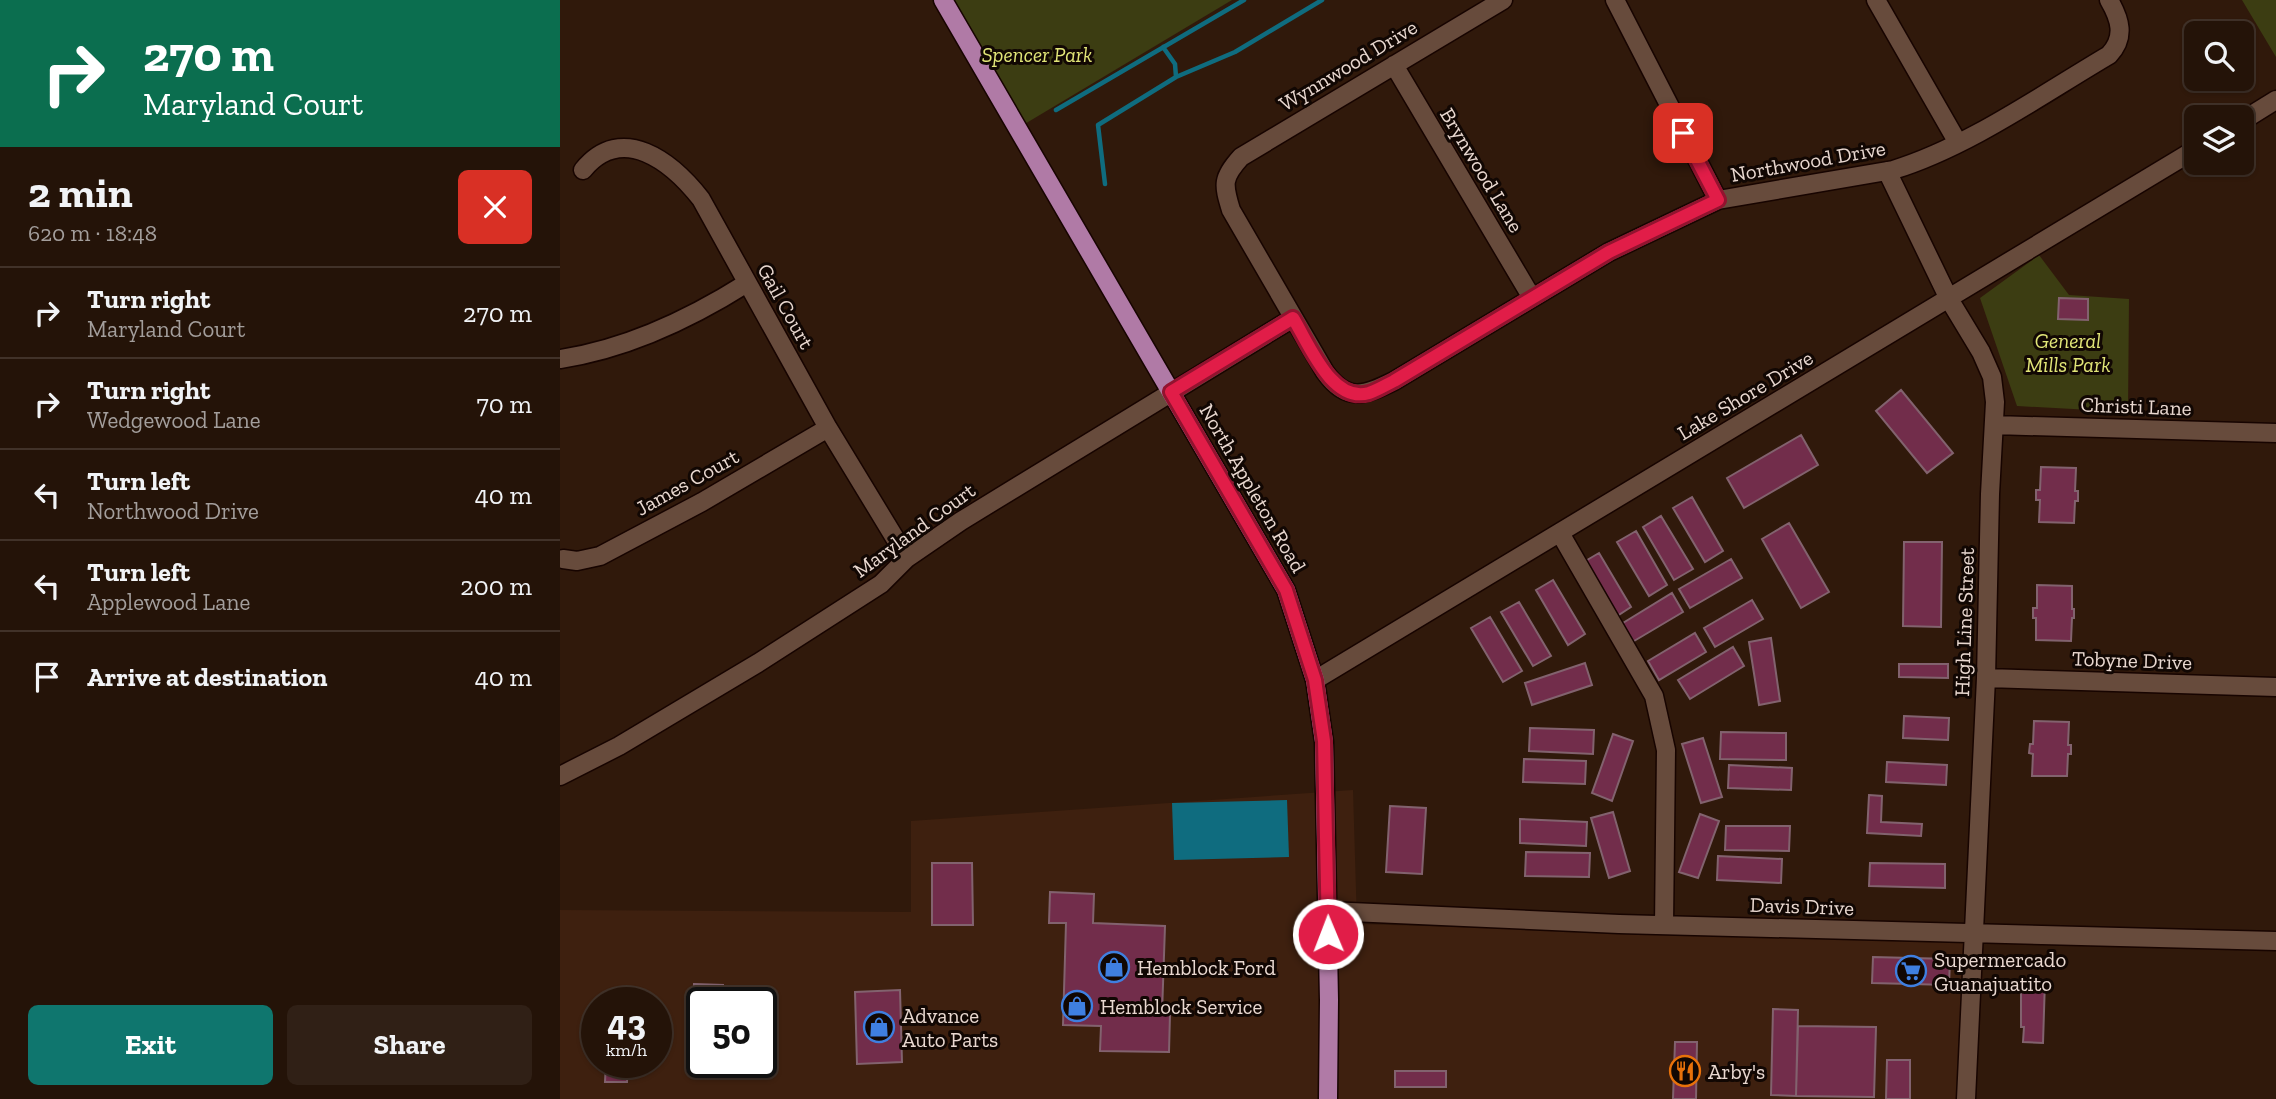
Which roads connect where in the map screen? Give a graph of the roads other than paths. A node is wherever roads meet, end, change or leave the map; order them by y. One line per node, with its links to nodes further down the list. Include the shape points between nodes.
1 (943, 0): 19 (main road, North Appleton Road)
2 (1503, 0): 6 (street, Wynnwood Drive)
3 (1615, 0): 13 (street)
4 (1876, 0): 9 (street)
5 (2109, 0): 9 (street, Northwood Drive, via 2121,28 2109,55)
6 (1394, 65): 15 (street, Brynwood Lane); 17 (street, Wynnwood Drive, via 1241,157 1225,180 1231,210)
7 (2276, 100): 8 (street)
8 (2254, 114)
9 (1958, 143): 12 (street, Northwood Drive, via 1917,163)
10 (2184, 156): 16 (street, Lake Shore Drive)
11 (583, 170): 14 (street, Gail Court, via 608,149 627,146 666,164 701,199)
12 (1887, 171): 13 (street, Northwood Drive); 16 (street, High Line Street)
13 (1718, 200): 15 (street, Northwood Drive, via 1609,252)
14 (747, 283): 18 (street, via 673,324 628,342); 21 (street, Gail Court)
15 (1532, 298): 17 (street, Northwood Drive, via 1368,394 1352,394 1331,381)
16 (1949, 299): 20 (street, High Line Street, via 1992,377); 23 (street, Lake Shore Drive)
17 (1293, 318): 19 (street, Maryland Court)
18 (560, 359)
19 (1171, 392): 24 (street, Maryland Court); 27 (main road, North Appleton Road, via 1286,590)
20 (1994, 425): 22 (street, Christi Lane); 26 (street, High Line Street)
21 (828, 429): 24 (street, Gail Court); 25 (street, James Court, via 600,556)
22 (2276, 433)
23 (1560, 533): 27 (street, Lake Shore Drive); 31 (street, via 1654,696 1666,750)
24 (907, 558): 29 (street, Maryland Court, via 881,584 758,663)
25 (563, 559)
26 (1986, 678): 28 (street, Tobyne Drive); 32 (street, High Line Street)
27 (1315, 680): 30 (main road, North Appleton Road, via 1324,741)
28 (2276, 687)
29 (560, 776)
30 (1328, 911): 31 (street, Davis Drive); 34 (main road, North Appleton Road)
31 (1664, 925): 32 (street, Davis Drive)
32 (1974, 933): 33 (street, Davis Drive); 35 (street, High Line Street)
33 (2276, 941)
34 (1328, 1099)
35 (1966, 1099)

